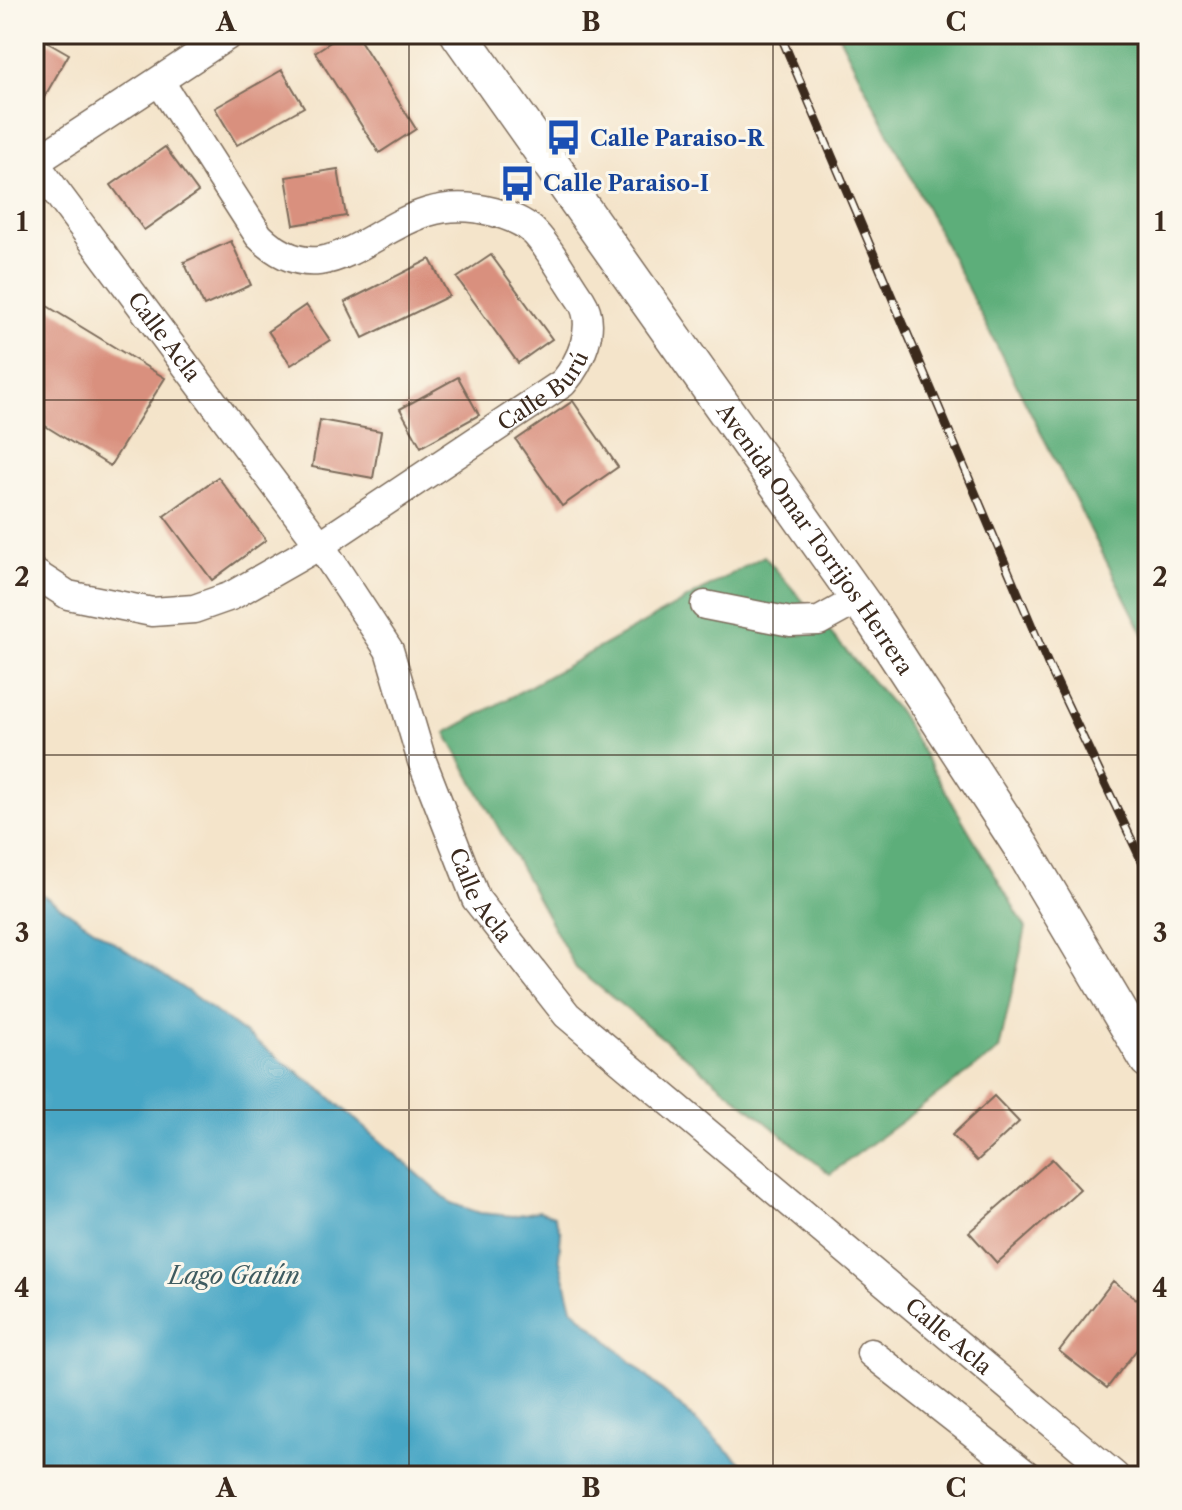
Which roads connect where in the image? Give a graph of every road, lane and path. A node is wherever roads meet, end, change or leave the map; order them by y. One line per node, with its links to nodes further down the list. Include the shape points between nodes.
1 (230, 34): 3 (street)
2 (459, 34): 7 (main road, Avenida Omar Torrijos Herrera)
3 (160, 82): 4 (street); 5 (street, Calle Burú, via 259,236 278,255 304,262 335,259 426,212 455,206 485,210 511,216 535,234 585,305 586,340 579,365 563,383)
4 (34, 162): 5 (street, Calle Acla)
5 (320, 545): 6 (street, Calle Burú, via 231,596 194,609 152,612 112,606 68,595); 12 (street, Calle Acla, via 389,650 422,761 476,899 567,1015)
6 (34, 573)
7 (859, 599): 8 (street, via 819,621 791,622); 9 (main road, Avenida Omar Torrijos Herrera, via 1021,846)
8 (705, 605)
9 (1148, 1060)
10 (871, 1353): 11 (street)
11 (1028, 1476)
12 (1115, 1476)

